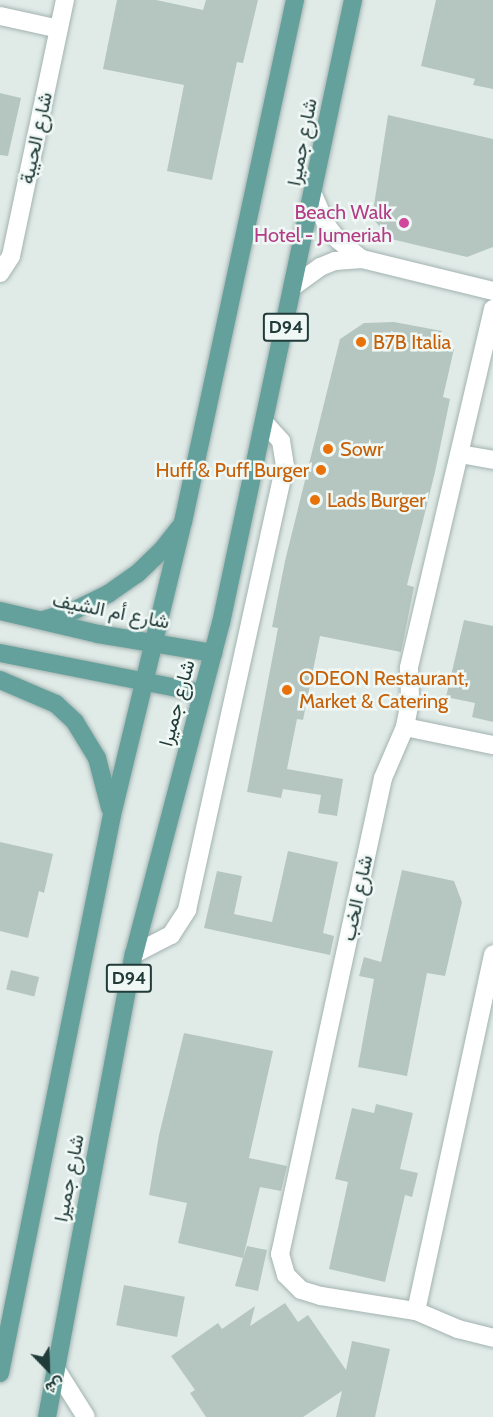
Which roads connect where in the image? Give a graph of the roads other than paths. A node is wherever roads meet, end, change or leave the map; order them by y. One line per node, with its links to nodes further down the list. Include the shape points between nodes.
1 (65, 0): 5 (street, شارع الحيبة)
2 (295, 0): 15 (main road, شارع جميرا / D94)
3 (353, 0): 6 (main road, شارع جميرا / D94)
4 (0, 16): 5 (street)
5 (58, 29): 8 (street, شارع الحيبة, via 11,256)
6 (314, 197): 7 (street, via 327,226); 9 (main road, شارع جميرا / D94)
7 (362, 259): 9 (street, via 335,261); 10 (street)
8 (0, 273)
9 (294, 286): 12 (main road, شارع جميرا / D94)
10 (493, 291)
11 (493, 309): 13 (street, شارع الخب)
12 (265, 423): 20 (main road, شارع جميرا / D94); 27 (street, via 281,441 285,466 187,910 171,935)
13 (460, 454): 14 (street); 24 (street, شارع الخب, via 409,668 410,700)
14 (493, 460)
15 (183, 522): 17 (main road, via 162,550 127,581 75,610); 18 (main road, شارع جميرا / D94)
16 (0, 612): 17 (main road, شارع أم الشيف)
17 (41, 620): 18 (main road, شارع أم الشيف)
18 (153, 644): 20 (main road, شارع أم الشيف); 22 (main road, شارع جميرا / D94)
19 (0, 653): 22 (main road)
20 (213, 653): 23 (main road, شارع جميرا / D94)
21 (0, 680): 26 (main road, via 56,704 75,722 98,758)
22 (144, 682): 23 (main road); 26 (main road, شارع جميرا / D94)
23 (202, 693): 27 (main road, شارع جميرا / D94)
24 (405, 727): 25 (street); 29 (street, شارع الخب, via 383,778 280,1254 286,1275 301,1290)
25 (493, 745)
26 (112, 815): 32 (main road, شارع جميرا / D94)
27 (134, 954): 31 (main road, شارع جميرا / D94)
28 (493, 954): 29 (street)
29 (416, 1311): 30 (street, شارع الخب, via 458,1329)
30 (493, 1338)
31 (57, 1371): 33 (main road, شارع جميرا / D94); 34 (street)
32 (0, 1373)
33 (47, 1417)
34 (86, 1417)

